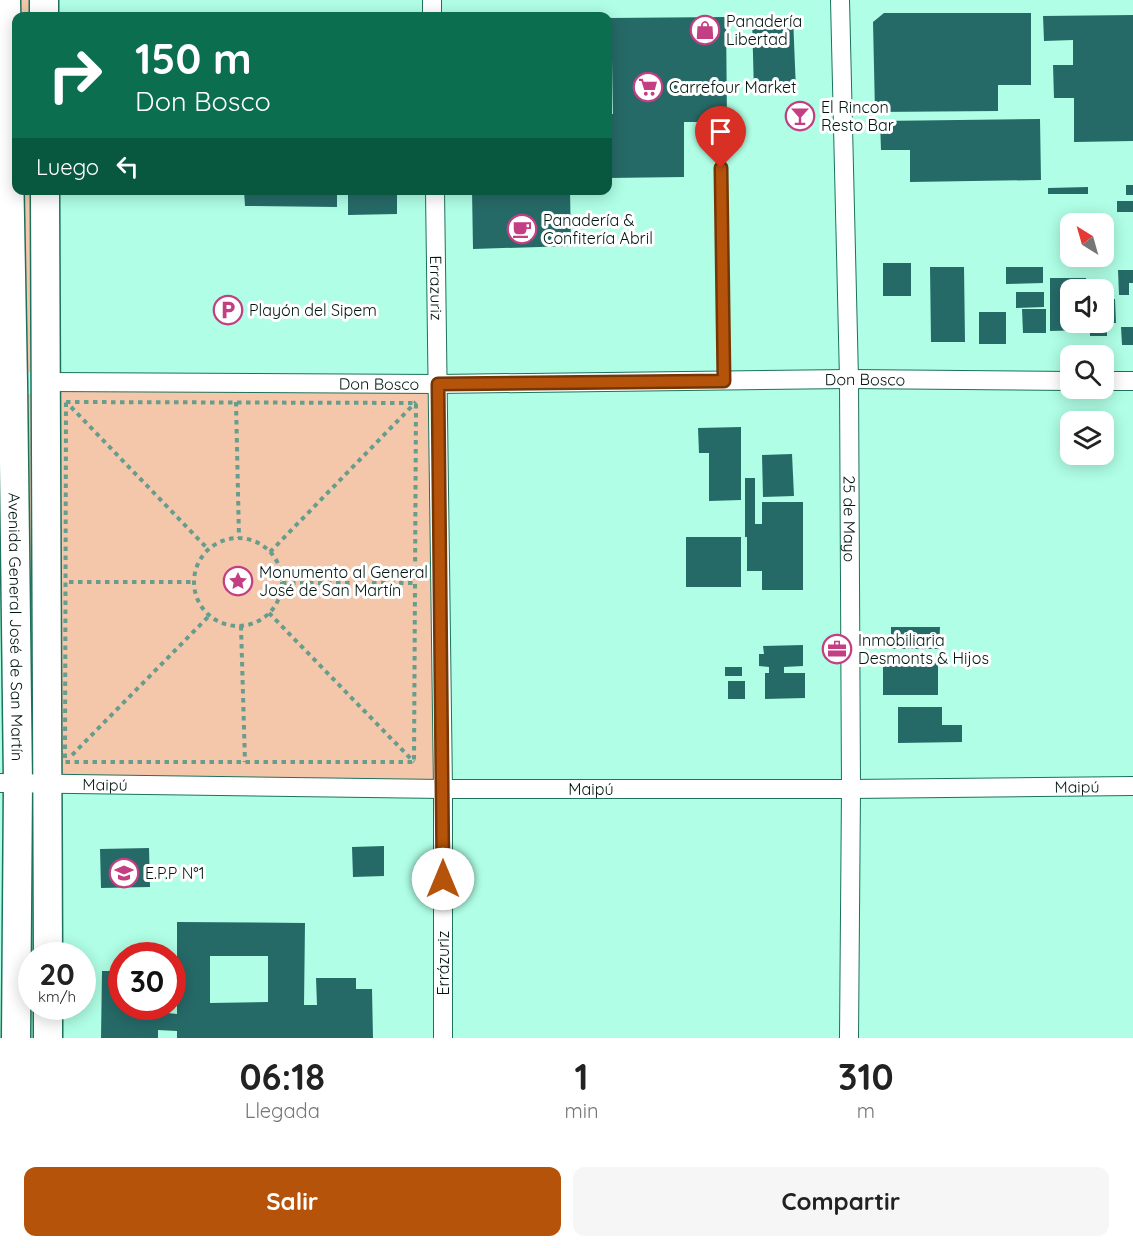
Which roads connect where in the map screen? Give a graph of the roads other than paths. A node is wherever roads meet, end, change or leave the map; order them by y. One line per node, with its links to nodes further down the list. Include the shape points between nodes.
1 (6, 0): 14 (main road, Avenida General José de San Martín, via 14,383)
2 (840, 0): 6 (street, 25 de Mayo)
3 (721, 168): 7 (lane)
4 (45, 195): 12 (main road, Avenida General José de San Martín)
5 (435, 195): 11 (street, Errazuriz)
6 (849, 379): 7 (street, Don Bosco); 8 (street, Don Bosco); 17 (street, 25 de Mayo)
7 (724, 381): 11 (street, Don Bosco)
8 (1060, 381)
9 (1114, 381): 10 (street)
10 (1133, 381)
11 (438, 384): 12 (street, Don Bosco); 16 (street, Errázuriz)
12 (56, 392): 13 (main road, Avenida General José de San Martín)
13 (56, 773): 14 (street, Maipú); 16 (street, Maipú); 18 (main road, Avenida General José de San Martín)
14 (9, 783): 20 (main road, Avenida General José de San Martín)
15 (1133, 786): 17 (street, Maipú)
16 (443, 789): 17 (street, Maipú); 22 (street, Errázuriz)
17 (851, 789): 23 (street, 25 de Mayo)
18 (49, 942)
19 (48, 1020): 21 (main road)
20 (16, 1038)
21 (48, 1038)
22 (443, 1038)
23 (849, 1038)

